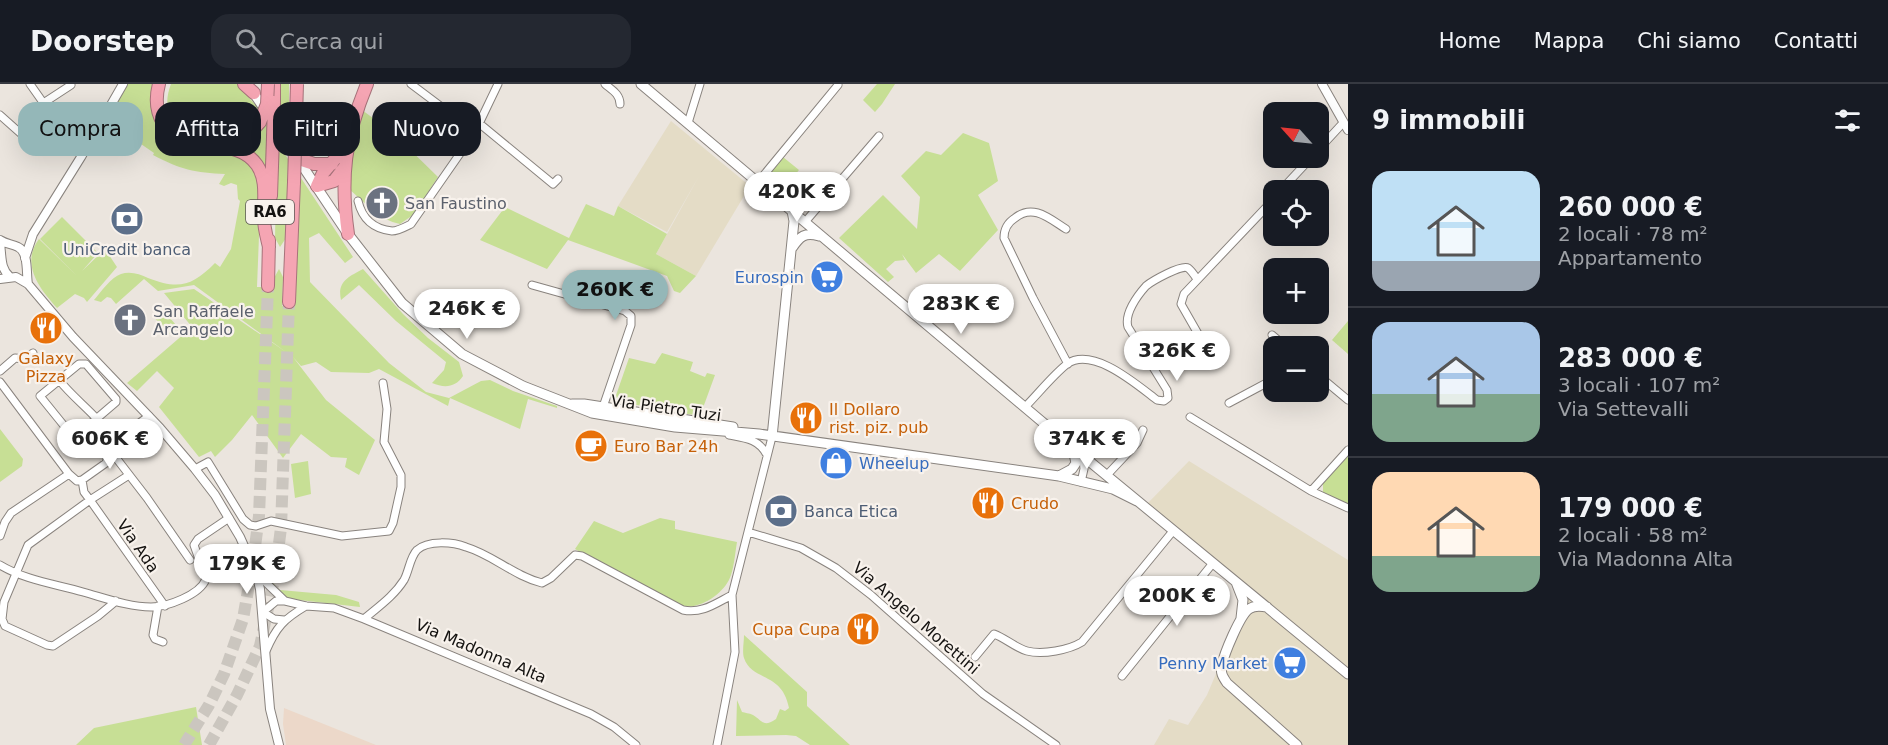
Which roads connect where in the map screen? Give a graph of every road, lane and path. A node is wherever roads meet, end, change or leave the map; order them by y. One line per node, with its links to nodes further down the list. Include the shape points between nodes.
1 (30, 84): 15 (street, via 45,102)
2 (123, 84): 45 (street)
3 (159, 84): 51 (highway, via 156,107 163,124 173,134 190,143 237,150 258,167 265,188 264,221)
4 (167, 84): 5 (highway, bridge, via 163,100 167,118 176,128 189,136 238,139 260,122 267,104)
5 (268, 84)
6 (274, 84): 51 (highway, RA6, bridge)
7 (297, 84): 62 (highway, RA6, bridge)
8 (367, 84): 18 (highway)
9 (411, 84): 19 (street)
10 (498, 84): 22 (street)
11 (605, 84): 20 (street, via 618,94)
12 (641, 84): 23 (main road)
13 (700, 84): 23 (street)
14 (1322, 84): 25 (street)
15 (71, 85)
16 (838, 85): 38 (street)
17 (249, 87): 32 (main road, Via Pietro Tuzi)
18 (360, 102)
19 (435, 102)
20 (620, 104)
21 (0, 115): 26 (street)
22 (481, 122)
23 (688, 123): 38 (main road)
24 (481, 125): 36 (street, via 553,184)
25 (1346, 126): 28 (street)
26 (18, 131)
27 (879, 136): 43 (street)
28 (1329, 141)
29 (338, 156): 33 (highway)
30 (346, 156): 34 (highway)
31 (458, 156): 40 (street, via 411,224 394,231 370,224 360,212)
32 (299, 159): 33 (highway); 39 (main road, Via Pietro Tuzi)
33 (332, 164): 39 (highway)
34 (345, 168): 39 (highway, via 334,181); 46 (highway)
35 (1302, 168): 37 (street)
36 (558, 179)
37 (1290, 180)
38 (758, 182): 42 (main road)
39 (317, 186): 46 (main road, Via Pietro Tuzi)
40 (358, 201)
41 (1263, 210): 58 (street)
42 (792, 211): 43 (main road); 52 (main road)
43 (805, 222): 47 (main road)
44 (1066, 229): 65 (street, via 1038,212 1028,211 1008,222 1004,238)
45 (33, 234): 50 (street); 54 (street)
46 (348, 234): 76 (main road, Via Pietro Tuzi, via 402,303 462,354 523,386)
47 (821, 236): 52 (main road, via 802,235); 78 (main road)
48 (0, 240): 50 (street)
49 (0, 244): 53 (street, Via Madonna Alta)
50 (13, 246): 53 (street); 54 (street, via 21,249)
51 (269, 247): 61 (highway, RA6)
52 (790, 251): 79 (main road)
53 (2, 256): 55 (street, Via Madonna Alta)
54 (25, 262): 56 (street, via 21,274); 59 (street)
55 (1, 268): 56 (street, Via Madonna Alta)
56 (13, 277): 57 (street); 59 (street, Via Madonna Alta)
57 (0, 279)
58 (1197, 279): 64 (street, via 1181,304); 65 (street, via 1184,267 1147,285 1126,321 1167,390 1168,398 1164,401 1113,368 1078,360)
59 (28, 284): 67 (street, Via Madonna Alta)
60 (532, 285): 77 (street, via 631,316)
61 (268, 286)
62 (289, 302)
63 (33, 353): 66 (street, via 15,358)
64 (1209, 353)
65 (1068, 364): 78 (street)
66 (0, 370)
67 (112, 377): 71 (street); 80 (street, Via Madonna Alta)
68 (59, 380): 71 (street, via 79,364 86,364); 82 (street); 82 (street, via 40,396 74,438)
69 (0, 382): 94 (street)
70 (383, 383): 93 (street, via 387,409 384,442 401,475 389,531 342,536 271,521 250,525 208,462)
71 (103, 384): 82 (street, via 116,402)
72 (1329, 384): 74 (street)
73 (1263, 385): 75 (street)
74 (1348, 400)
75 (1229, 402)
76 (572, 404): 77 (main road, Via Pietro Tuzi); 84 (main road, Via Pietro Tuzi, via 592,413)
77 (603, 407): 85 (main road, Via Pietro Tuzi)
78 (1025, 408): 88 (main road)
79 (775, 412): 85 (main road, via 766,426); 86 (main road); 87 (main road, via 779,430)
80 (149, 416): 89 (street, via 112,444); 93 (street, Via Madonna Alta)
81 (1190, 417): 101 (street)
82 (97, 419)
83 (1143, 430): 97 (street)
84 (719, 432): 85 (main road, Via Pietro Tuzi); 91 (street, via 759,443)
85 (755, 432): 86 (main road, Via Pietro Tuzi)
86 (772, 436): 87 (main road, Via Pietro Tuzi); 91 (street)
87 (794, 439): 96 (main road, Via Pietro Tuzi)
88 (1072, 447): 92 (main road); 96 (main road, via 1076,463)
89 (110, 450): 95 (street); 98 (street, via 106,463)
90 (1348, 450): 101 (street)
91 (767, 454): 107 (street)
92 (1083, 456): 97 (main road); 99 (street)
93 (195, 469): 105 (street, Via Madonna Alta)
94 (69, 474): 98 (street, via 77,481); 108 (street, via 11,513)
95 (129, 475): 102 (street); 109 (street)
96 (1059, 476): 99 (main road, Via Pietro Tuzi)
97 (1109, 476): 100 (street); 103 (main road)
98 (82, 480): 102 (street, Via Ada)
99 (1082, 482): 100 (main road, Via Pietro Tuzi)
100 (1104, 487): 103 (main road, Via Pietro Tuzi)
101 (1311, 491): 104 (street)
102 (90, 500): 113 (street, via 28,545); 118 (street, Via Ada)
103 (1137, 501): 106 (main road)
104 (1348, 508)
105 (229, 518): 112 (street, Via Madonna Alta); 118 (street, via 198,538 194,545 205,583)
106 (1173, 531): 110 (main road); 127 (street, via 1082,642 1074,647 1037,652 994,634)
107 (748, 532): 115 (street); 135 (street, Via Angelo Morettini, via 801,548 836,568 983,694)
108 (0, 536)
109 (190, 560)
110 (1213, 563): 114 (main road); 129 (street)
111 (0, 565): 113 (street)
112 (256, 573): 117 (street, Via Madonna Alta); 121 (street, Via Madonna Alta)
113 (16, 574): 116 (street); 116 (street, via 4,602 5,626 47,645 53,646)
114 (1236, 582): 120 (main road); 124 (main road, via 1242,600)
115 (732, 595): 122 (street, via 691,612 582,556 569,559 542,583 467,547 433,544 423,545 415,552 393,595); 130 (street, via 735,652)
116 (116, 601): 118 (street)
117 (285, 601): 119 (street, Via Madonna Alta); 121 (street, via 276,601)
118 (161, 606): 125 (street, via 153,635)
119 (306, 606): 122 (street, Via Madonna Alta, via 334,608); 123 (street)
120 (1267, 607): 124 (main road, via 1251,607); 128 (main road)
121 (262, 612): 123 (street, via 274,620); 126 (street, Via Madonna Alta)
122 (364, 619): 132 (street, Via Madonna Alta, via 591,714)
123 (284, 620): 126 (street)
124 (1240, 620): 136 (main road, via 1222,675)
125 (163, 642)
126 (266, 651): 131 (street, Via Madonna Alta, via 270,710)
127 (975, 657)
128 (1348, 674)
129 (1122, 676)
130 (720, 729): 133 (street); 134 (street)
131 (279, 745)
132 (636, 745)
133 (711, 745)
134 (717, 745)
135 (1056, 745)
136 (1297, 745)

